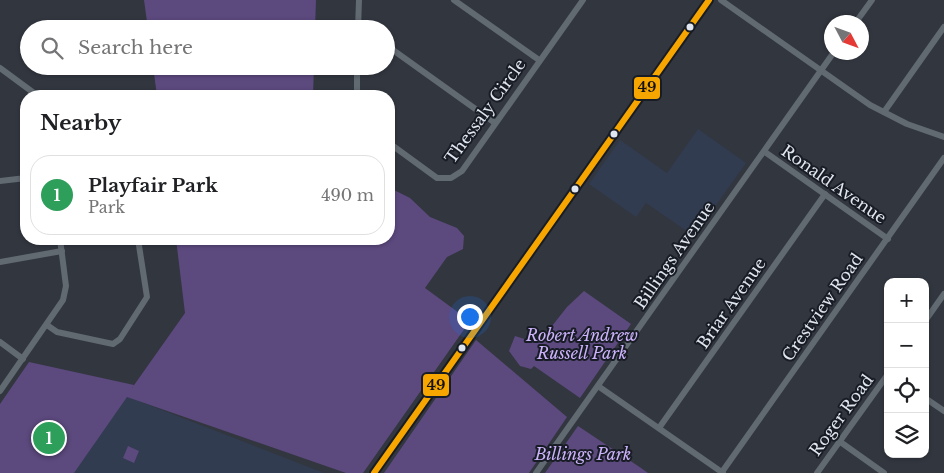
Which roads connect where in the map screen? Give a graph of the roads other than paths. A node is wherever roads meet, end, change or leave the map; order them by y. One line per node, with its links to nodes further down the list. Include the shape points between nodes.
1 (360, 0): 8 (street)
2 (454, 0): 11 (street)
3 (583, 0): 11 (street, Thessaly Circle)
4 (709, 0): 45 (street)
5 (721, 0): 14 (street)
6 (872, 0): 7 (street)
7 (861, 15)
8 (360, 20)
9 (944, 27): 18 (street)
10 (395, 51): 19 (street)
11 (539, 60): 19 (street, Thessaly Circle)
12 (828, 60): 14 (street, Billings Avenue)
13 (0, 68): 16 (street)
14 (821, 70): 18 (street); 22 (street, Billings Avenue)
15 (357, 75): 17 (street)
16 (30, 90)
17 (356, 90)
18 (884, 112): 20 (street, via 907,124)
19 (495, 123): 21 (street, Thessaly Circle, via 462,171 450,178 436,178)
20 (944, 136)
21 (395, 147)
22 (765, 152): 26 (street, Ronald Avenue); 38 (street, Billings Avenue)
23 (944, 158): 27 (street, Crestview Road)
24 (20, 178): 25 (street)
25 (0, 180)
26 (825, 194): 27 (street, Ronald Avenue); 42 (street, Briar Avenue)
27 (888, 239): 44 (street, Crestview Road)
28 (61, 245): 30 (street)
29 (139, 245): 34 (street, via 147,297 120,339 113,344 57,332)
30 (62, 250): 31 (street); 34 (street, via 66,286 63,300)
31 (0, 262)
32 (943, 299): 33 (street)
33 (929, 316)
34 (47, 325): 36 (street)
35 (0, 342): 36 (street)
36 (23, 359): 39 (street)
37 (884, 380): 43 (street, Roger Road)
38 (598, 386): 42 (street); 46 (street, Billings Avenue)
39 (0, 391)
40 (929, 401): 41 (street)
41 (944, 411)
42 (659, 428): 44 (street)
43 (840, 441): 47 (street, Roger Road); 48 (street)
44 (722, 472)
45 (374, 473)
46 (536, 473)
47 (817, 473)
48 (884, 473)

